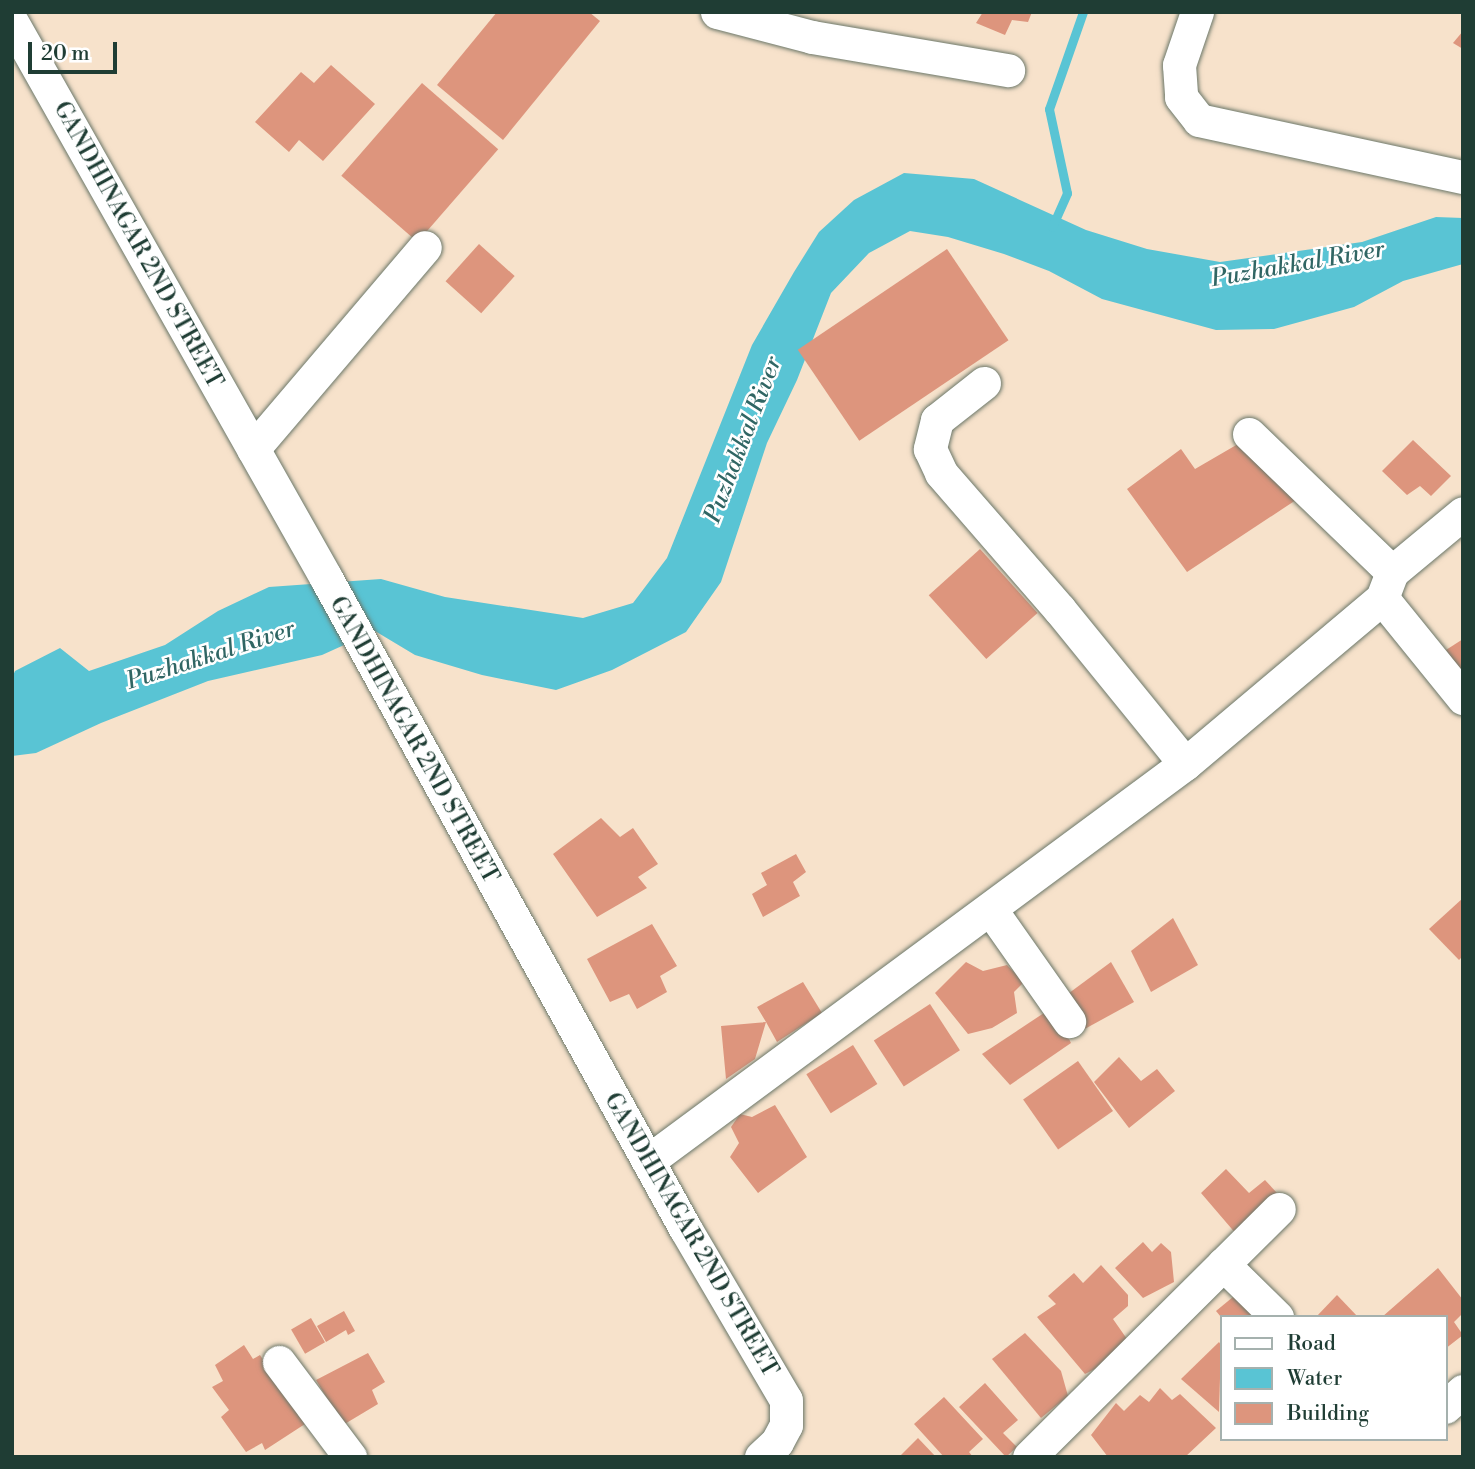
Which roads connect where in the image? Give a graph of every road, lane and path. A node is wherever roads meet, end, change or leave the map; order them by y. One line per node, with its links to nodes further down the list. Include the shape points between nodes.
1 (717, 12): 3 (street)
2 (1197, 12): 7 (street, via 1179,65 1181,97 1199,120)
3 (781, 20): 6 (street)
4 (12, 22): 5 (street, GANDHINAGAR 2ND STREET)
5 (22, 65): 11 (street, GANDHINAGAR 2ND STREET)
6 (1008, 70)
7 (1463, 177)
8 (425, 247): 11 (street)
9 (984, 383): 15 (street, via 937,420 930,449 941,472)
10 (1249, 434): 13 (street)
11 (253, 449): 18 (street, GANDHINAGAR 2ND STREET)
12 (1463, 513): 13 (street)
13 (1387, 585): 14 (street); 15 (street)
14 (1463, 698)
15 (1185, 764): 16 (street)
16 (991, 910): 17 (street); 18 (street)
17 (1069, 1021)
18 (648, 1161): 26 (street, GANDHINAGAR 2ND STREET, via 786,1400 786,1425)
19 (1279, 1209): 20 (street)
20 (1223, 1264): 21 (street); 27 (street)
21 (1275, 1315)
22 (279, 1362): 25 (street)
23 (1463, 1391): 24 (street)
24 (1447, 1405)
25 (350, 1457)
26 (761, 1457)
27 (1029, 1457)

